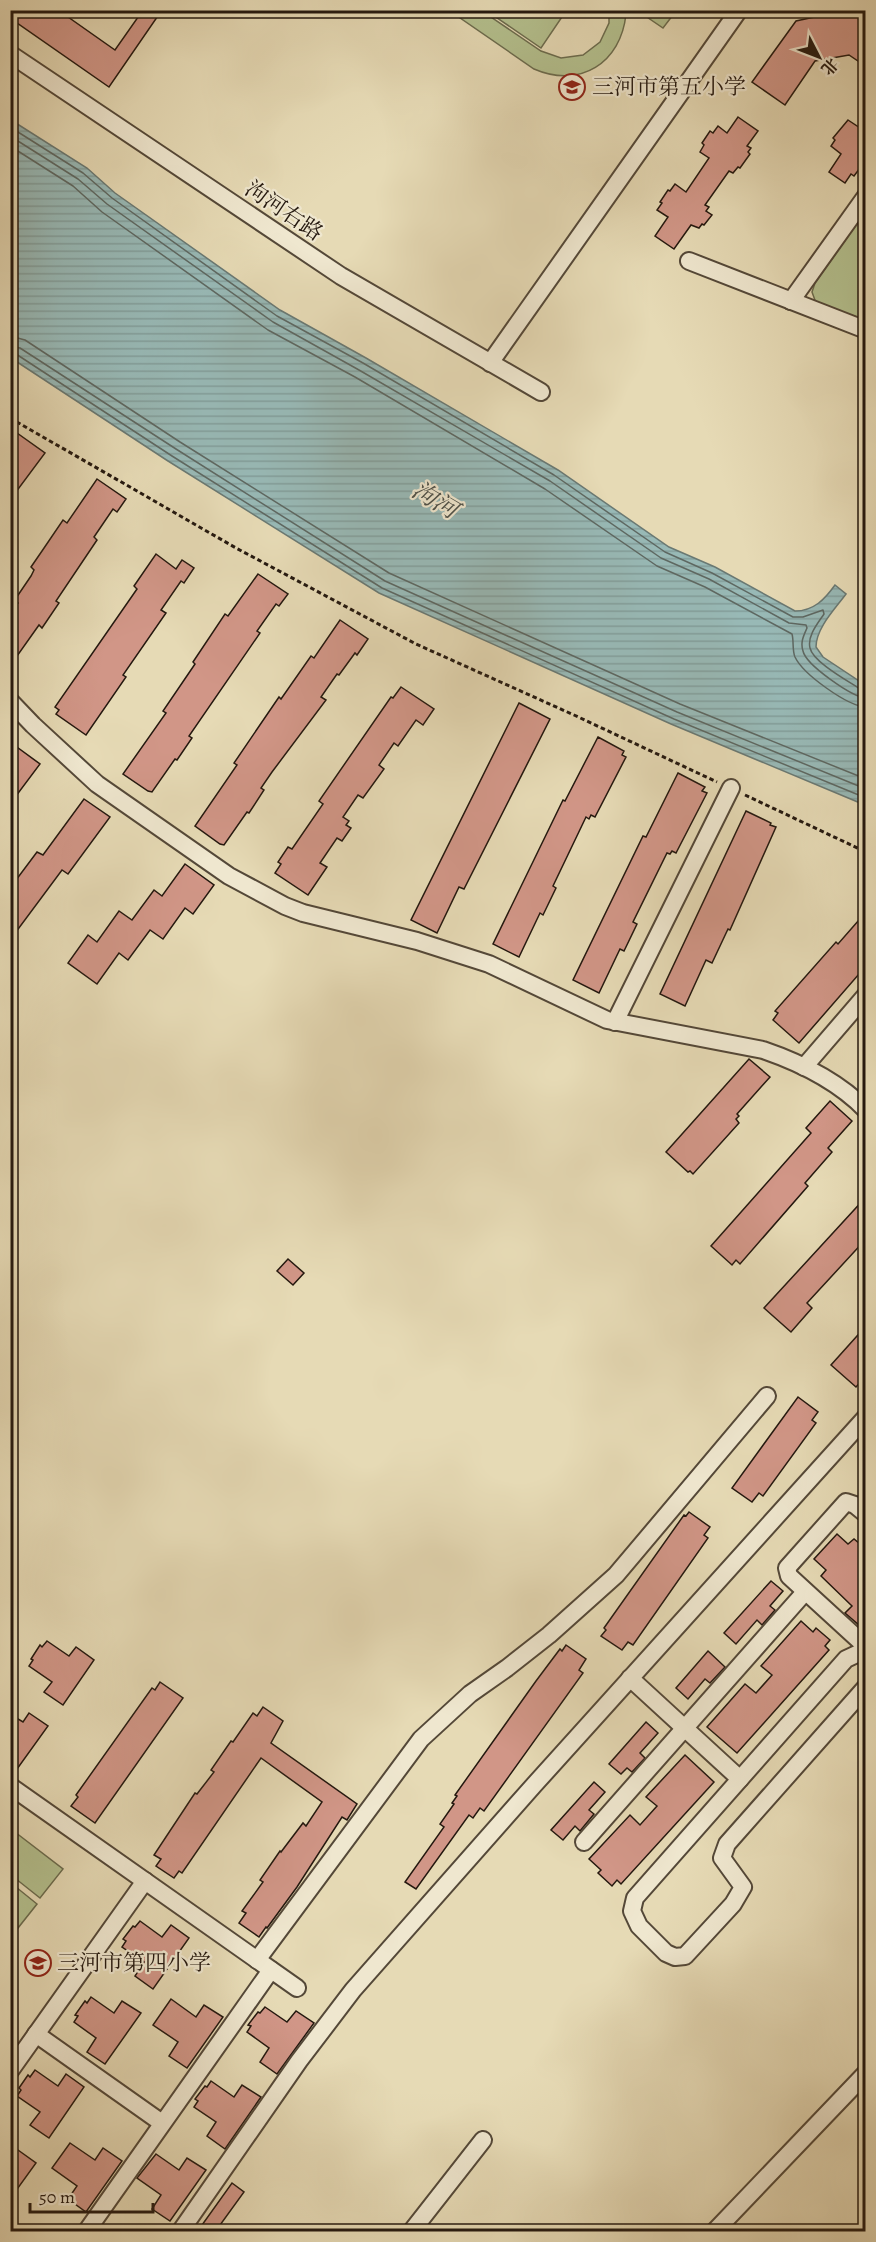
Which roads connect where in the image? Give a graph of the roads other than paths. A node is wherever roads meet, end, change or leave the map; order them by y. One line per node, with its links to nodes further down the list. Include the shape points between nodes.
1 (739, 10): 7 (street)
2 (10, 54): 7 (street, 泃河右路, via 341,276)
3 (866, 196): 5 (street)
4 (689, 261): 5 (street)
5 (791, 301): 6 (street)
6 (866, 330)
7 (490, 363): 8 (street, 泃河右路)
8 (541, 392)
9 (10, 701): 12 (street, via 97,784 229,876 266,897 303,913 417,941 489,964)
10 (731, 788): 12 (street)
11 (866, 995): 13 (street)
12 (615, 1022): 13 (street, via 763,1050)
13 (804, 1067): 14 (street, via 842,1088)
14 (866, 1110)
15 (767, 1396): 27 (street, via 616,1575 421,1739)
16 (866, 1416): 20 (street)
17 (866, 1514): 18 (street, via 846,1502 788,1568 789,1576)
18 (805, 1592): 19 (street, via 860,1641); 22 (street)
19 (866, 1652): 23 (street, via 846,1659)
20 (630, 1678): 22 (street); 36 (street, via 353,1990)
21 (866, 1687): 23 (street, via 727,1844 722,1858 743,1887 741,1892 685,1956 675,1957 639,1926 632,1911 635,1898)
22 (684, 1728): 23 (street); 25 (street)
23 (740, 1779)
24 (10, 1786): 26 (street)
25 (584, 1842)
26 (145, 1881): 27 (street); 29 (street)
27 (264, 1965): 28 (street); 32 (street)
28 (297, 1988)
29 (36, 2034): 30 (street); 32 (street)
30 (10, 2071)
31 (866, 2073): 37 (street)
32 (162, 2123): 35 (street)
33 (483, 2140): 34 (street)
34 (416, 2230)
35 (86, 2232)
36 (180, 2232)
37 (714, 2232)

